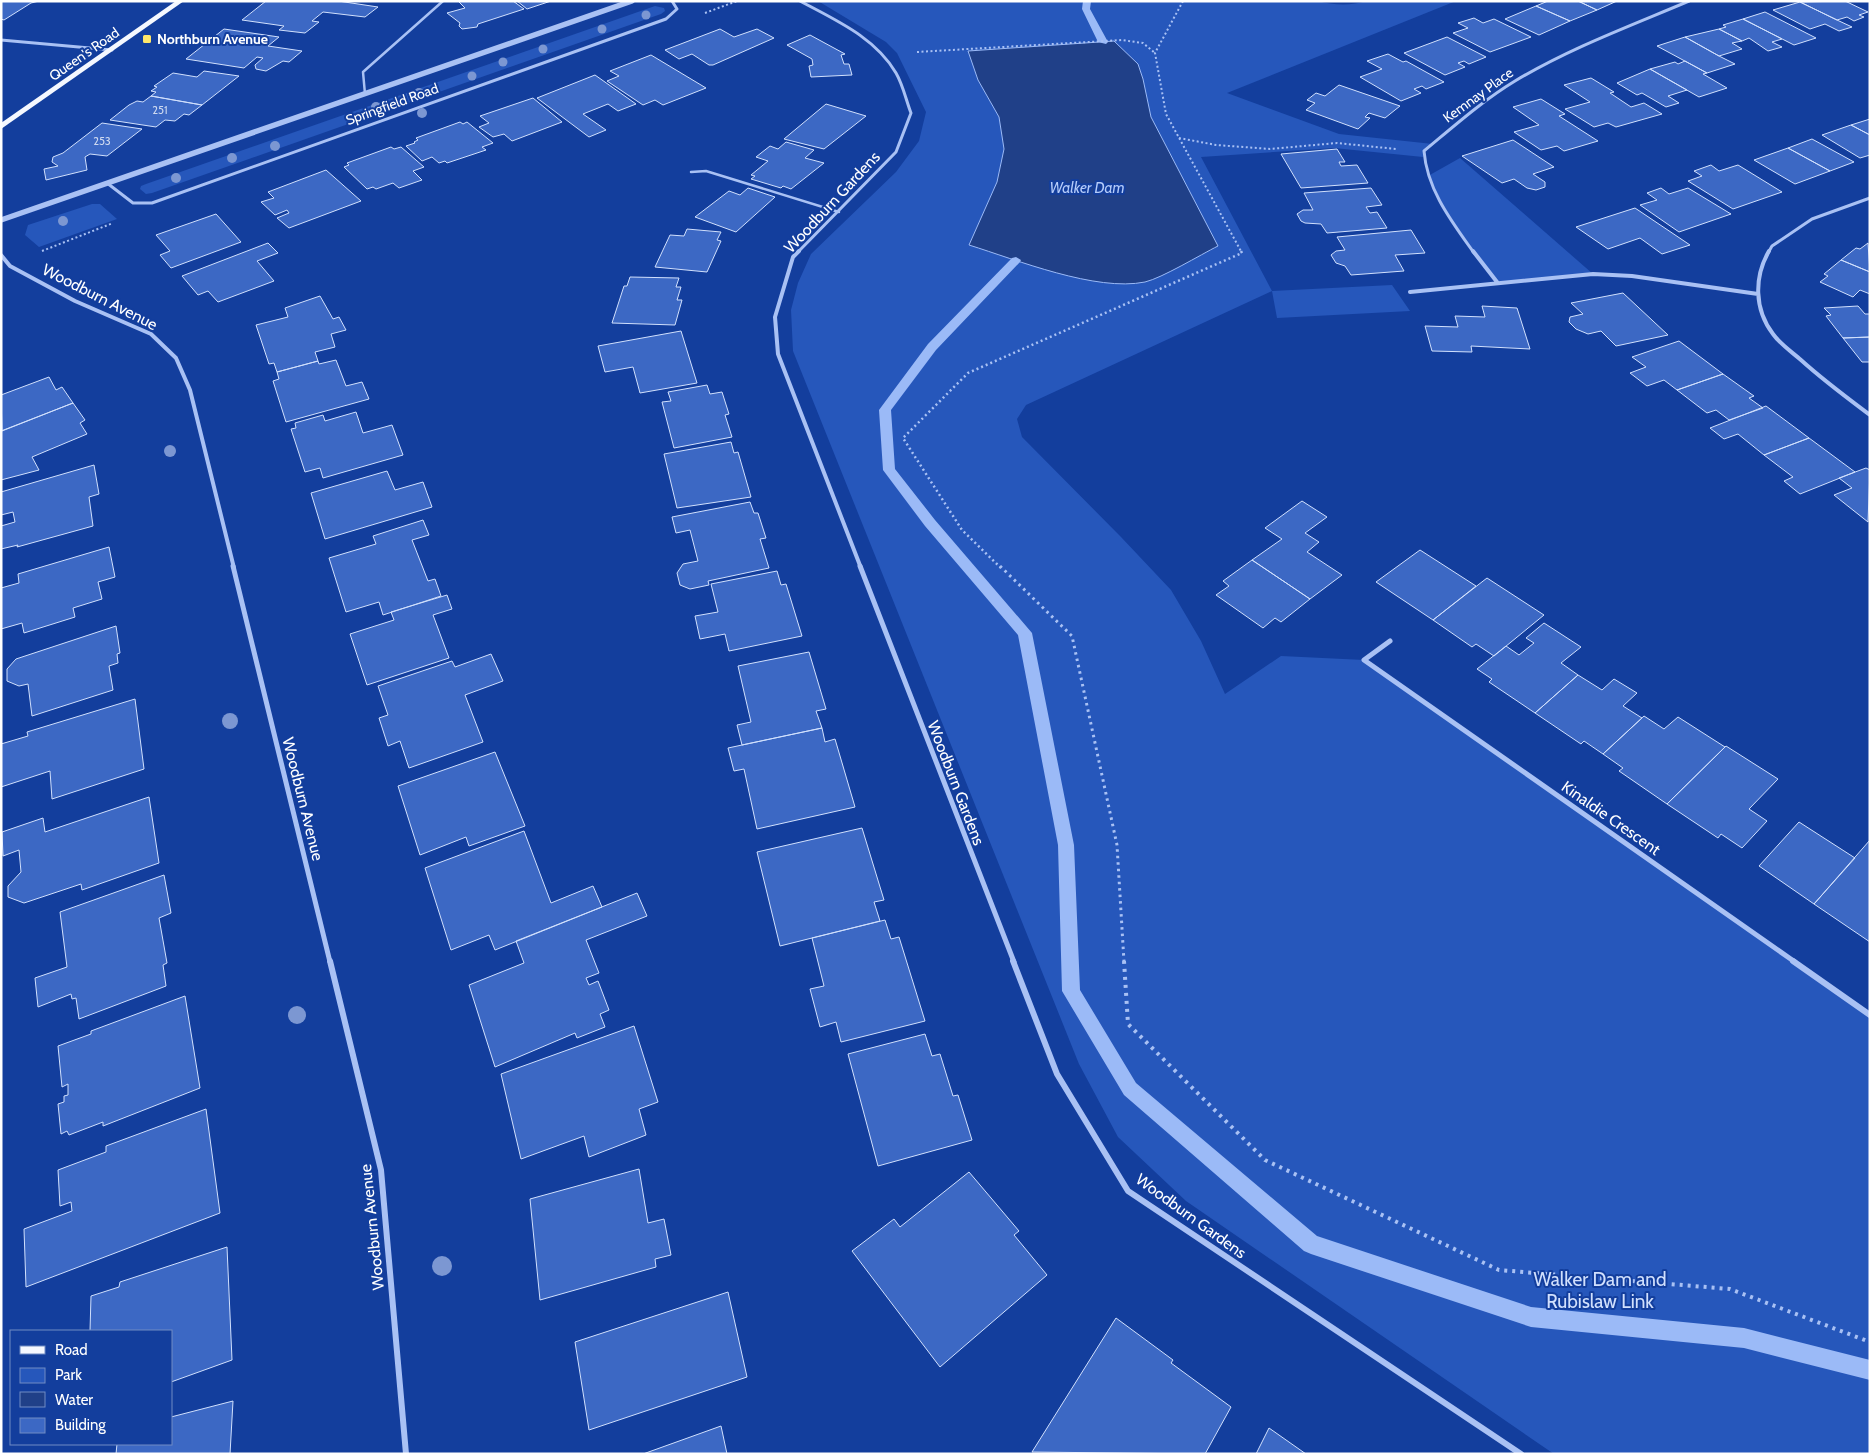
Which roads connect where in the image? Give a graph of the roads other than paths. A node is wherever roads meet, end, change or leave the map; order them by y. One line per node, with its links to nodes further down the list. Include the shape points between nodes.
1 (181, 1): 8 (main road, Queen's Road)
2 (443, 1): 9 (lane, via 363,72)
3 (632, 1): 9 (street, Springfield Road)
4 (672, 1): 12 (street, Springfield Road, via 677,9 666,19 152,203 133,202)
5 (800, 1): 14 (street, Woodburn Gardens, via 856,32 879,50 896,72 911,113 896,152)
6 (1689, 1): 17 (street, Kemnay Place, via 1561,56 1515,81 1461,118 1424,151 1428,176 1445,212)
7 (1, 40): 8 (street)
8 (112, 50): 10 (main road, Queen's Road)
9 (365, 94): 12 (street, Springfield Road)
10 (1, 127)
11 (691, 172): 14 (lane, via 706,171)
12 (107, 183): 15 (street, Springfield Road)
13 (1870, 198): 19 (street, via 1812,219 1772,246 1760,267)
14 (839, 212): 24 (street, Woodburn Gardens, via 793,256 775,317 778,354 1057,1074 1128,1191)
15 (1, 220)
16 (1, 254): 23 (street, Woodburn Avenue, via 10,266 75,301 151,334 176,358 190,390 381,1170)
17 (1496, 282): 18 (street); 19 (street, via 1593,274 1632,276)
18 (1410, 292)
19 (1758, 294): 20 (street, via 1762,314 1773,334 1825,382)
20 (1870, 414)
21 (1390, 641): 22 (street, Kinaldie Crescent, via 1364,660)
22 (1870, 1015)
23 (406, 1454)
24 (1521, 1454)

